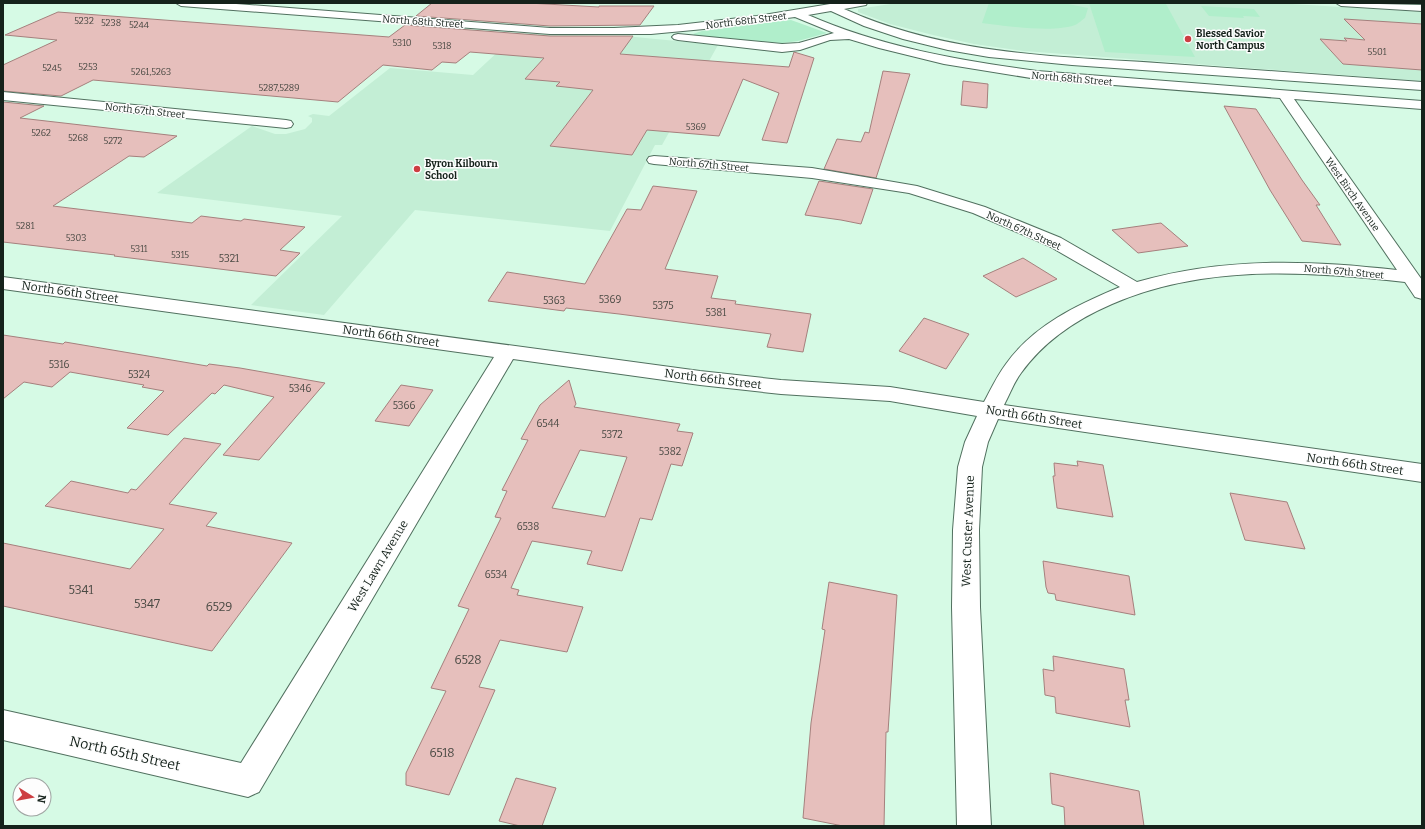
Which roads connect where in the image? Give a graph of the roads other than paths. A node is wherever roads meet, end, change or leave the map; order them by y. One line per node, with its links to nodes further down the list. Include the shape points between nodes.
1 (181, 3): 8 (street, North 68th Street, via 550,31)
2 (862, 3): 5 (street)
3 (1341, 3): 6 (street)
4 (780, 4): 7 (street)
5 (827, 5): 7 (street); 10 (street, North 68th Street, via 865,23)
6 (1422, 8)
7 (796, 14): 8 (street, North 68th Street); 9 (street, North 68th Street)
8 (649, 31): 9 (street, via 684,38 782,48 800,46 829,37)
9 (848, 36): 11 (street, North 68th Street)
10 (914, 38): 11 (street); 12 (street, North 68th Street, via 977,51 1036,59)
11 (896, 50): 14 (street, North 68th Street, via 976,67 1037,75)
12 (1217, 71): 13 (street, North 68th Street); 14 (street)
13 (1422, 86)
14 (1227, 90): 15 (street, North 68th Street)
15 (1285, 95): 17 (street, North 68th Street); 20 (street, West Birch Avenue)
16 (3, 96): 18 (street, North 67th Street)
17 (1422, 105)
18 (286, 124)
19 (654, 160): 22 (street, North 67th Street, via 812,173 911,189 979,210 1055,242)
20 (1411, 277): 22 (street, North 67th Street, via 1302,267 1254,267 1211,271); 23 (street, West Birch Avenue)
21 (3, 283): 24 (street, North 66th Street)
22 (1134, 288): 25 (street, West Custer Avenue, via 1113,295 1066,319 1040,339 1015,366)
23 (1422, 293)
24 (508, 351): 25 (street, North 66th Street, via 714,380 890,394); 28 (street, West Lawn Avenue)
25 (991, 410): 26 (street, North 66th Street); 29 (street, West Custer Avenue, via 979,436 970,466 967,504 966,610)
26 (1422, 474)
27 (3, 725): 28 (street, North 65th Street)
28 (248, 781)
29 (974, 826)

